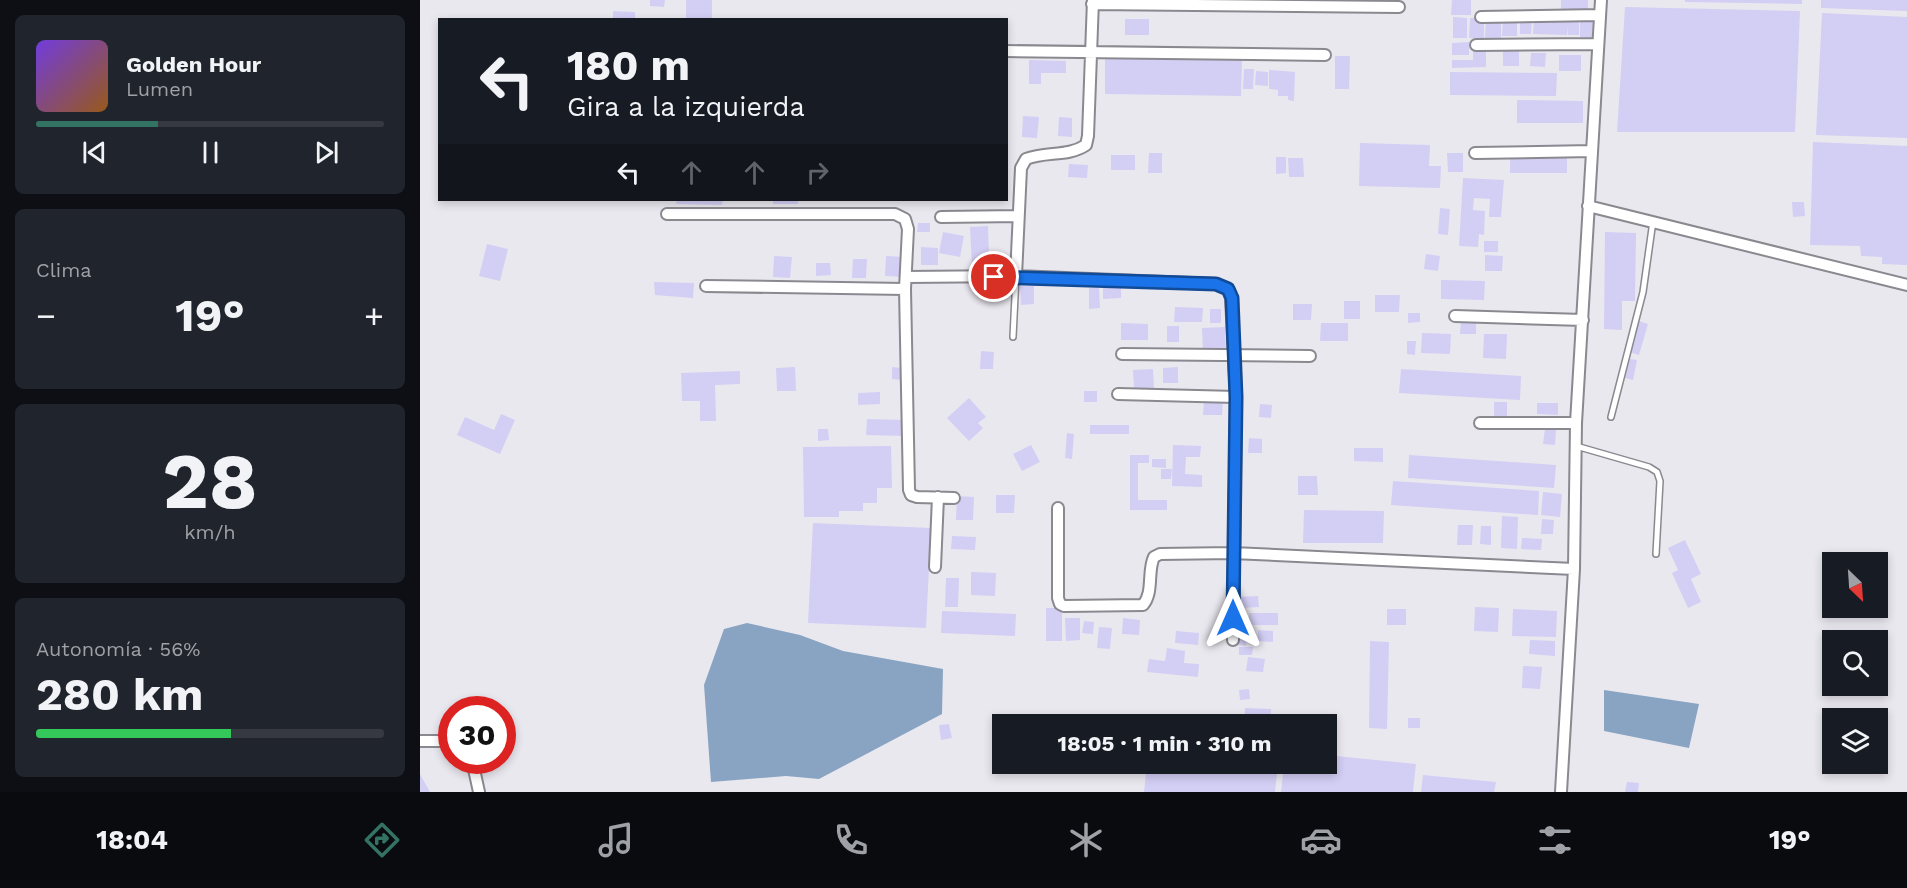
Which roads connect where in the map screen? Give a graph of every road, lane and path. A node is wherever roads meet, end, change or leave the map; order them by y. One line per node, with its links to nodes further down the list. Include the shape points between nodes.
1 (1601, 0): 4 (street)
2 (1092, 2): 3 (street); 9 (street)
3 (1399, 7)
4 (1600, 15): 5 (street); 6 (street)
5 (1481, 16)
6 (1598, 44): 7 (street); 11 (street)
7 (1476, 45)
8 (1008, 51): 9 (street)
9 (1091, 51): 10 (street); 15 (street, via 1086,145 1075,152 1026,159 1021,168)
10 (1325, 56)
11 (1592, 152): 12 (street); 13 (street)
12 (1475, 153)
13 (1588, 206): 17 (street); 23 (street)
14 (667, 214): 19 (street, via 895,214 905,219 908,229)
15 (1018, 216): 16 (street); 18 (street)
16 (941, 217)
17 (1653, 221): 20 (street); 30 (lane, via 1643,292)
18 (1016, 276): 19 (street); 24 (lane); 26 (street, via 1216,284 1228,289 1232,298)
19 (906, 283): 21 (street); 34 (street, via 909,490 911,495)
20 (1907, 285)
21 (706, 286)
22 (1455, 316): 23 (street)
23 (1583, 320): 32 (street)
24 (1013, 337)
25 (1122, 354): 26 (street)
26 (1235, 355): 27 (street); 29 (street)
27 (1310, 356)
28 (1118, 394): 29 (street)
29 (1236, 397): 37 (street)
30 (1611, 417)
31 (1480, 423): 32 (street)
32 (1576, 423): 33 (street)
33 (1576, 446): 38 (lane, via 1657,472 1660,481); 40 (street)
34 (938, 497): 35 (street); 39 (street)
35 (954, 498)
36 (1058, 508): 37 (street, via 1058,598 1064,606 1143,605 1154,557)
37 (1233, 553): 40 (street); 41 (street)
38 (1656, 554)
39 (935, 567)
40 (1574, 569): 46 (street)
41 (1233, 640)
42 (420, 741): 43 (street)
43 (438, 741)
44 (475, 774): 45 (street)
45 (479, 792)
46 (1562, 792)

